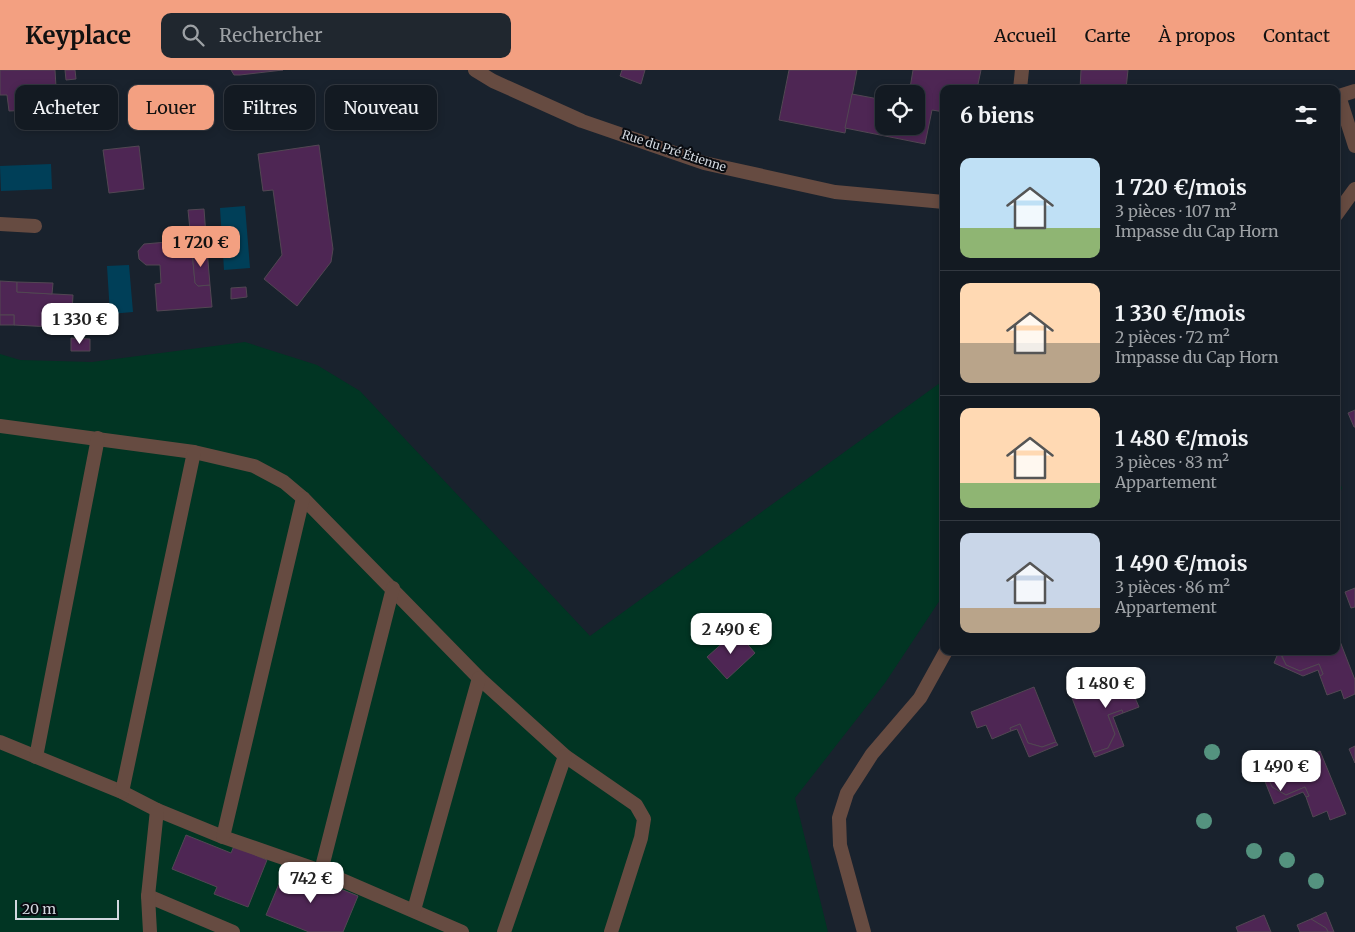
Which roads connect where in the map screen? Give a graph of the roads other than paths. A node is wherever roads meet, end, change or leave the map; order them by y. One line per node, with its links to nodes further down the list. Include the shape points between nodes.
1 (476, 70): 9 (street, Rue du Pré Étienne, via 493,81 582,121 704,163 835,192)
2 (1022, 70): 3 (street)
3 (1020, 85)
4 (1355, 91): 5 (street)
5 (1340, 96)
6 (1340, 103): 7 (street)
7 (1355, 146)
8 (1355, 189): 10 (street)
9 (940, 202)
10 (1340, 210)
11 (0, 224): 12 (street)
12 (35, 226)
13 (0, 426): 14 (street)
14 (98, 438): 15 (street); 22 (street)
15 (194, 452): 16 (street, via 254,466 284,482); 23 (street)
16 (304, 498): 17 (street); 25 (street)
17 (392, 588): 19 (street); 26 (street)
18 (944, 655): 34 (street, via 920,698 872,754 852,785 839,818 840,845)
19 (479, 678): 21 (street); 28 (street)
20 (0, 742): 22 (street)
21 (565, 756): 32 (street); 33 (street, via 636,805 644,819 642,838)
22 (36, 757): 23 (street)
23 (122, 792): 24 (street)
24 (157, 810): 25 (street); 27 (street)
25 (223, 837): 26 (street)
26 (321, 871): 28 (street)
27 (148, 896): 29 (street); 30 (street)
28 (414, 910): 31 (street)
29 (150, 932)
30 (233, 932)
31 (462, 932)
32 (504, 932)
33 (611, 932)
34 (864, 932)

